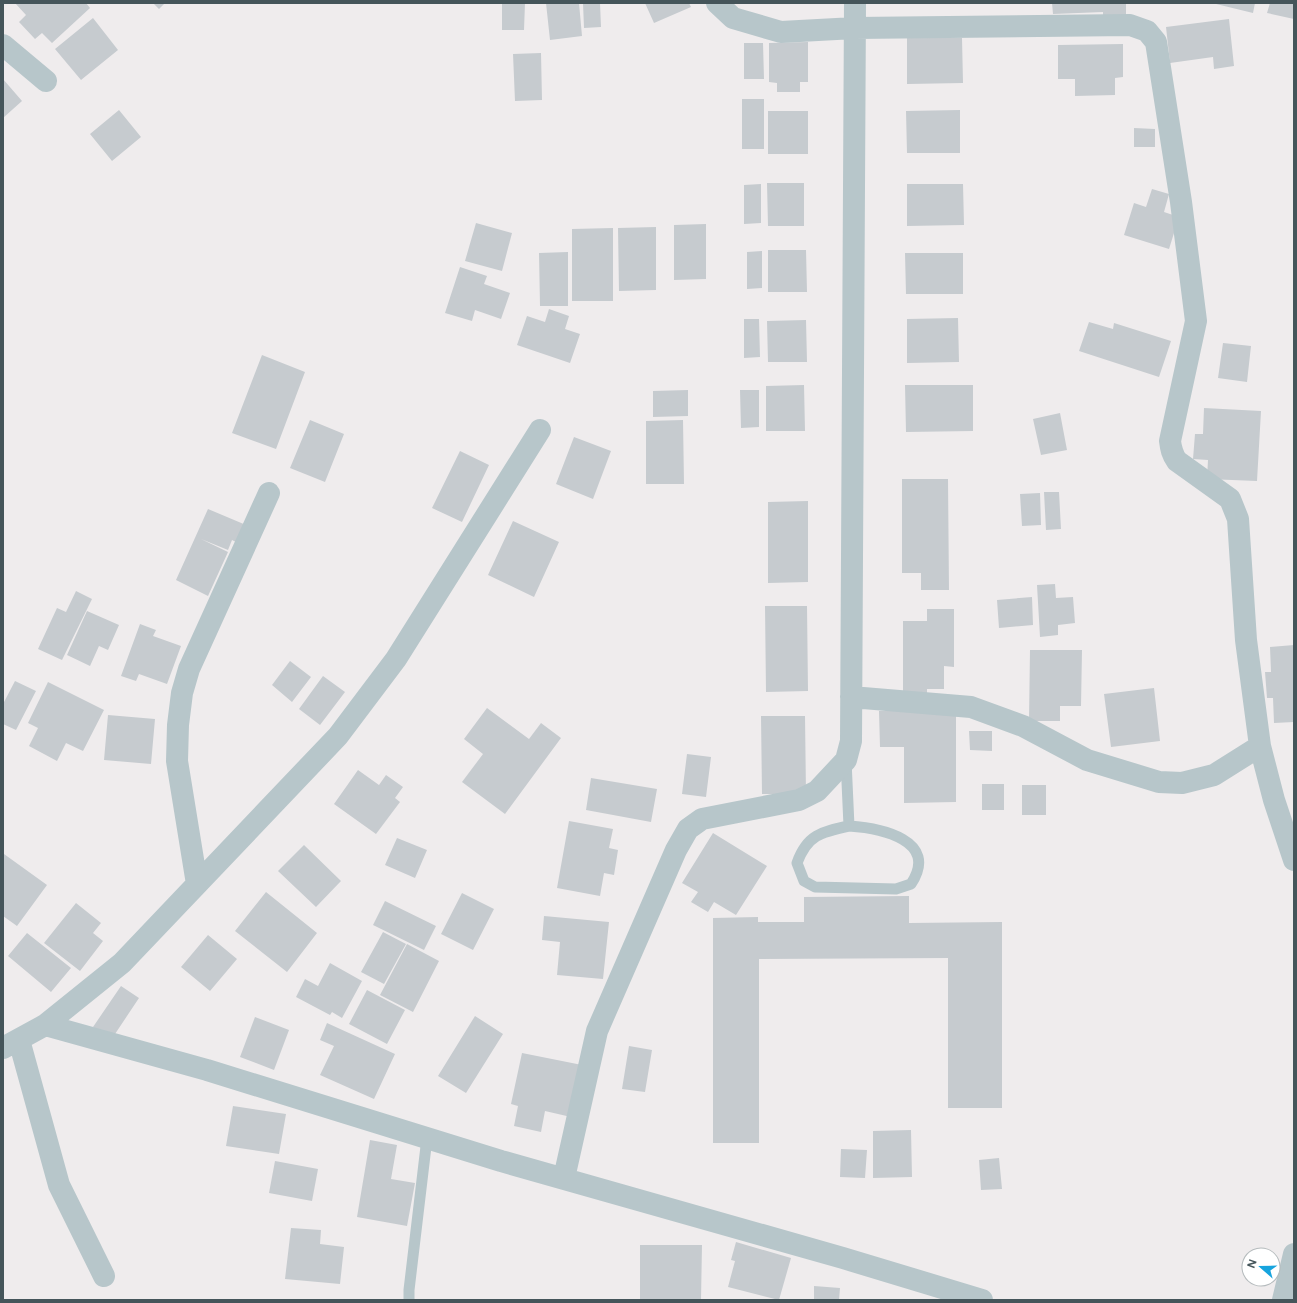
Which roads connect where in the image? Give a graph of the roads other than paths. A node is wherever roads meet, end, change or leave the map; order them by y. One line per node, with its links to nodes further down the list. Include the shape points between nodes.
1 (717, 3): 3 (street, via 733,18 781,32)
2 (855, 3): 3 (street)
3 (855, 28): 8 (street); 9 (street, via 1130,25 1147,31 1156,42 1181,202 1196,321 1170,441 1171,448 1177,461 1230,499 1235,508 1238,519 1246,640)
4 (3, 45): 5 (street)
5 (46, 81)
6 (540, 430): 13 (street, via 396,659 338,736)
7 (269, 493): 13 (street, via 189,669 182,693 177,760)
8 (851, 697): 9 (street, via 971,707 1023,726 1088,760 1159,782 1182,783 1214,775); 10 (street, via 851,741)
9 (1260, 746): 12 (street, via 1274,800)
10 (846, 760): 11 (lane); 17 (street, via 817,791 799,800 702,819 688,829 676,850 597,1031)
11 (849, 826): 11 (lane, via 881,830 904,838 917,855 919,865 911,884 896,889 815,887 804,881 797,863 802,848 826,831)
12 (1294, 860)
13 (197, 884): 14 (street, via 122,963)
14 (45, 1025): 15 (street); 16 (street, via 206,1070)
15 (11, 1044): 19 (street, via 59,1185)
16 (427, 1138): 17 (street); 21 (lane)
17 (564, 1178): 22 (street)
18 (1294, 1254): 23 (street)
19 (104, 1276)
20 (1294, 1297): 24 (street)
21 (409, 1300)
22 (982, 1300)
23 (1283, 1300)
24 (1290, 1300)

